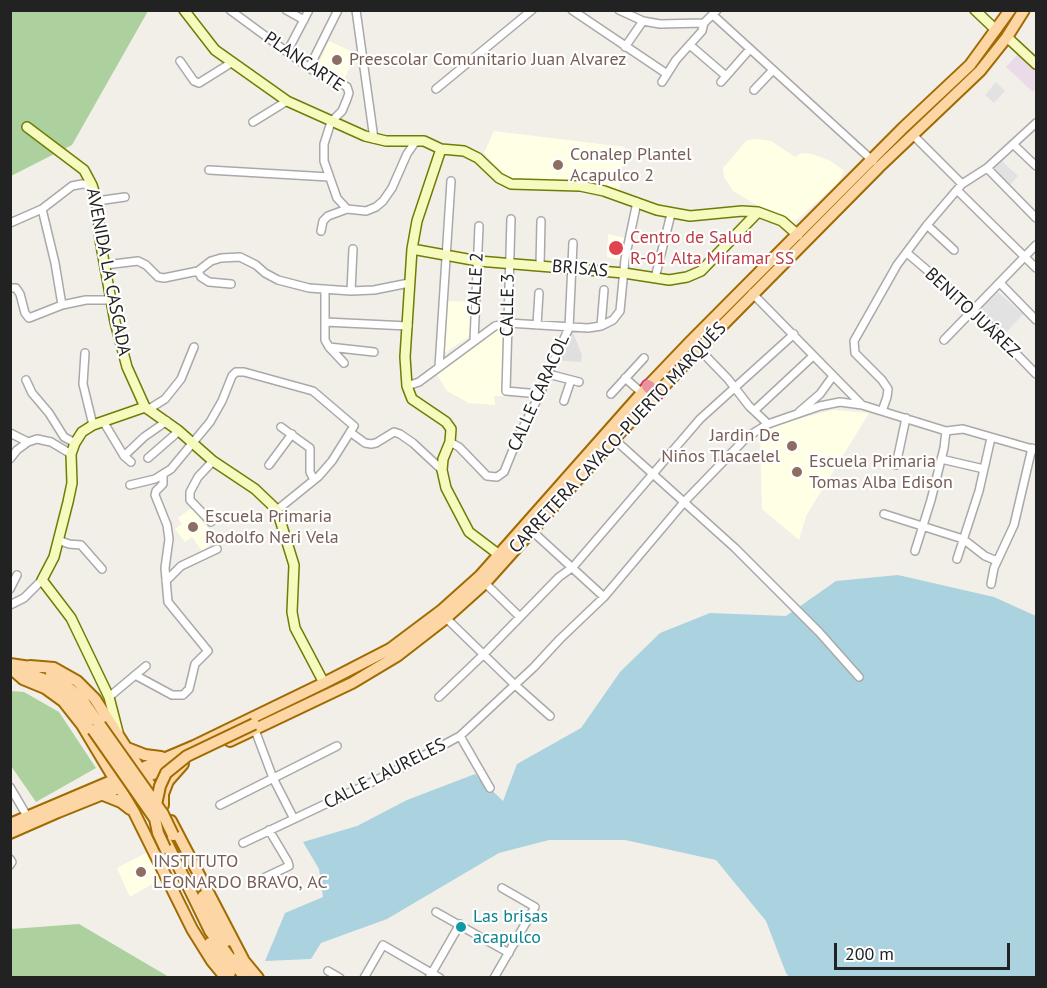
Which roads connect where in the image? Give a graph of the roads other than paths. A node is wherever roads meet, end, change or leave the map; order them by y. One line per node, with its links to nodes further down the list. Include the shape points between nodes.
1 (184, 10): 24 (street, via 215,50)
2 (230, 10): 22 (street, PLANCARTE)
3 (286, 10): 14 (street)
4 (309, 10): 14 (street)
5 (338, 10): 26 (street)
6 (356, 10): 38 (street)
7 (532, 10): 30 (street)
8 (572, 10): 20 (street)
9 (619, 10): 15 (street)
10 (975, 10): 17 (street)
11 (1010, 10): 17 (main road, CARRETERA CAYACO-PUERTO MARQUÉS)
12 (1024, 10): 18 (main road, CARRETERA CAYACO-PUERTO MARQUÉS)
13 (715, 13): 16 (street); 21 (street)
14 (304, 20): 22 (street)
15 (643, 21): 16 (street); 20 (street)
16 (704, 22): 19 (street)
17 (996, 30): 42 (main road, CARRETERA CAYACO-PUERTO MARQUÉS, via 970,65)
18 (1007, 37): 25 (street); 37 (main road, CARRETERA CAYACO-PUERTO MARQUÉS, via 980,71)
19 (691, 46): 21 (street, via 724,79); 28 (street)
20 (625, 47): 28 (street)
21 (750, 49): 27 (street)
22 (287, 52): 26 (street, PLANCARTE)
23 (180, 61): 24 (street, via 199,83)
24 (231, 63): 32 (street)
25 (1036, 64)
26 (309, 68): 34 (street, PLANCARTE, via 347,87 349,93 342,111)
27 (772, 70): 31 (street); 42 (street)
28 (667, 74): 29 (street)
29 (662, 82)
30 (436, 89)
31 (754, 90)
32 (287, 100): 33 (street); 34 (street)
33 (254, 122)
34 (331, 122): 38 (street); 46 (street, via 324,144)
35 (1036, 123): 40 (street)
36 (27, 127): 48 (street, AVENIDA LA CASCADA, via 84,170)
37 (913, 135): 49 (street); 89 (main road, CARRETERA CAYACO-PUERTO MARQUÉS)
38 (374, 139): 39 (street)
39 (416, 141): 41 (street); 54 (street, via 383,201 366,211)
40 (1014, 145): 43 (street); 44 (street)
41 (441, 149): 52 (street, via 464,151 478,158 510,184 580,186); 68 (street)
42 (873, 161): 64 (main road, CARRETERA CAYACO-PUERTO MARQUÉS)
43 (1036, 166)
44 (987, 168): 49 (street); 57 (street)
45 (209, 170): 46 (street)
46 (329, 177): 54 (street)
47 (452, 181): 71 (street)
48 (92, 185): 51 (street, AVENIDA LA CASCADA); 53 (street, via 72,186)
49 (959, 187): 61 (street); 72 (street)
50 (124, 197): 51 (street)
51 (97, 201): 75 (street, AVENIDA LA CASCADA)
52 (637, 202): 56 (street); 80 (street)
53 (42, 209): 60 (street); 92 (street)
54 (346, 209): 63 (street, via 328,216)
55 (758, 212): 56 (street); 64 (street, via 782,221); 81 (street, BRISAS, via 701,271 687,278)
56 (671, 214): 81 (street)
57 (1036, 218)
58 (510, 219): 74 (street, CALLE 3)
59 (541, 221): 76 (street)
60 (10, 223)
61 (927, 225): 69 (street); 70 (street)
62 (479, 226): 73 (street, CALLE 2)
63 (321, 231)
64 (798, 235): 89 (main road, CARRETERA CAYACO-PUERTO MARQUÉS)
65 (573, 243): 77 (street, CALLE CARACOL)
66 (1036, 245): 72 (street)
67 (353, 249): 88 (street)
68 (412, 249): 71 (street, BRISAS); 82 (street)
69 (954, 250)
70 (907, 253): 93 (street, BENITO JUÁREZ); 129 (street, via 854,341 861,359 888,389)
71 (447, 255): 73 (street, BRISAS); 112 (street)
72 (1025, 256): 78 (street); 83 (street)
73 (478, 261): 74 (street, BRISAS); 103 (street, CALLE 2)
74 (508, 263): 76 (street, BRISAS); 96 (street, CALLE 3)
75 (105, 265): 79 (street, via 138,261 158,278); 91 (street, AVENIDA LA CASCADA)
76 (540, 266): 77 (street, BRISAS)
77 (571, 268): 80 (street, BRISAS); 100 (street, CALLE CARACOL)
78 (1036, 268)
79 (198, 272): 84 (street, via 209,282); 86 (street, via 211,261 240,257 278,280)
80 (624, 273): 81 (street, BRISAS); 99 (street, via 620,311)
81 (655, 278)
82 (409, 283): 88 (street); 98 (street)
83 (999, 283): 93 (street); 94 (street)
84 (231, 284)
85 (10, 288): 92 (street, via 16,288 20,294 29,318)
86 (325, 289): 88 (street); 95 (street)
87 (604, 290): 99 (street)
88 (351, 291)
89 (750, 291): 101 (street); 106 (main road, CARRETERA CAYACO-PUERTO MARQUÉS); 122 (main road, CARRETERA CAYACO-PUERTO MARQUÉS)
90 (539, 293): 97 (street)
91 (110, 300): 92 (street); 127 (street, AVENIDA LA CASCADA, via 127,367)
92 (62, 305)
93 (975, 311): 102 (street); 114 (street, BENITO JUÁREZ)
94 (1036, 320)
95 (325, 322): 98 (street); 105 (street)
96 (508, 323): 97 (street); 103 (street, via 495,326); 123 (street, CALLE 3, via 506,392)
97 (537, 325): 100 (street)
98 (408, 326): 120 (street)
99 (601, 326): 100 (street)
100 (569, 328): 113 (street, CALLE CARACOL)
101 (794, 334): 109 (street); 121 (street)
102 (944, 340)
103 (474, 341): 112 (street)
104 (194, 347): 127 (street, via 181,379 165,399)
105 (329, 347): 107 (street); 111 (street)
106 (699, 349): 121 (street); 122 (main road, CARRETERA CAYACO-PUERTO MARQUÉS)
107 (374, 352)
108 (85, 353): 135 (street, via 83,384)
109 (813, 356): 115 (street); 128 (street)
110 (644, 358): 116 (street)
111 (344, 363)
112 (439, 367): 120 (street)
113 (548, 374): 117 (street); 123 (street, CALLE CARACOL)
114 (1036, 374)
115 (833, 376): 126 (street); 130 (street)
116 (625, 378): 122 (street); 124 (street)
117 (571, 380): 119 (street); 125 (street)
118 (26, 381): 146 (street, via 64,437)
119 (579, 382)
120 (407, 386): 145 (street, via 412,399 446,422 451,429)
121 (734, 387): 128 (street); 160 (street)
122 (649, 391): 143 (main road, CARRETERA CAYACO-PUERTO MARQUÉS); 174 (main road, CARRETERA CAYACO-PUERTO MARQUÉS)
123 (540, 394): 145 (street, CALLE CARACOL, via 504,472 497,477 487,476)
124 (611, 394)
125 (564, 401)
126 (862, 405): 129 (street); 130 (street, CALLE LAURELES, via 840,402)
127 (148, 408): 132 (street); 133 (street)
128 (755, 410): 134 (street)
129 (882, 411): 131 (street)
130 (795, 415): 134 (street, CALLE LAURELES)
131 (906, 418): 139 (street); 157 (street)
132 (103, 421): 135 (street); 150 (street)
133 (167, 421): 138 (street); 150 (street)
134 (768, 424): 164 (street, CALLE LAURELES, via 747,437)
135 (93, 425): 146 (street)
136 (282, 427): 141 (street)
137 (352, 429): 147 (street, via 313,391 236,372); 159 (street, via 371,444 394,432 400,434); 162 (street, via 332,461)
138 (179, 431): 147 (street); 151 (street)
139 (946, 431): 142 (street, via 963,429); 153 (street)
140 (10, 433): 144 (street)
141 (292, 434): 156 (street); 162 (street, via 310,448)
142 (991, 438): 148 (street); 158 (street)
143 (614, 439): 160 (street); 169 (main road, CARRETERA CAYACO-PUERTO MARQUÉS)
144 (28, 442): 149 (street, via 51,442); 152 (street)
145 (450, 442): 159 (street)
146 (75, 443): 149 (street)
147 (194, 444): 154 (street); 161 (street)
148 (1034, 449): 176 (street, via 1014,525)
149 (70, 454): 171 (street, via 72,483)
150 (124, 456): 155 (street)
151 (148, 458)
152 (10, 459)
153 (941, 459): 158 (street); 168 (street)
154 (213, 461): 165 (street, via 255,489); 167 (street, via 190,492 190,500)
155 (130, 462)
156 (269, 465)
157 (896, 465)
158 (984, 469): 170 (street)
159 (442, 470): 174 (street, via 463,524)
160 (652, 472): 164 (street); 177 (street)
161 (163, 475): 163 (street); 181 (street, via 163,484 155,495 169,539)
162 (314, 480): 165 (street)
163 (130, 485)
164 (685, 501): 185 (street, CALLE LAURELES); 195 (street)
165 (277, 510): 196 (street, via 294,565 295,628)
166 (884, 514): 168 (street)
167 (211, 522)
168 (923, 525): 170 (street); 173 (street)
169 (532, 531): 177 (street); 182 (main road, CARRETERA CAYACO-PUERTO MARQUÉS)
170 (963, 539): 175 (street); 176 (street)
171 (58, 540): 178 (street, via 81,545); 180 (street)
172 (217, 549): 181 (street, via 181,566)
173 (915, 551)
174 (498, 554): 190 (main road, CARRETERA CAYACO-PUERTO MARQUÉS, via 442,610)
175 (957, 559)
176 (998, 561): 183 (street)
177 (573, 567): 185 (street); 187 (street)
178 (102, 569)
179 (17, 574): 184 (street)
180 (42, 580): 186 (street); 198 (street, via 71,618)
181 (166, 580): 194 (street, via 168,602 208,651 195,664 189,689 183,695 172,694)
182 (485, 583): 187 (street); 188 (main road, CARRETERA CAYACO-PUERTO MARQUÉS)
183 (991, 584)
184 (10, 589)
185 (604, 597): 197 (street, CALLE LAURELES)
186 (10, 606)
187 (520, 617): 189 (street)
188 (446, 618): 189 (street); 202 (main road, CARRETERA CAYACO-PUERTO MARQUÉS, via 397,656 352,683)
189 (483, 655): 197 (street); 199 (street)
190 (363, 664): 196 (main road, CARRETERA CAYACO-PUERTO MARQUÉS); 202 (main road, via 342,682)
191 (30, 666): 193 (main road); 200 (main road, via 55,675); 204 (main road, via 54,668 77,681 95,699)
192 (146, 666): 194 (street)
193 (12, 669): 200 (main road, via 52,682); 207 (main road, via 22,679 63,701)
194 (135, 675): 198 (street)
195 (860, 677)
196 (324, 683): 206 (main road, CARRETERA CAYACO-PUERTO MARQUÉS)
197 (514, 684): 201 (street); 203 (street, CALLE LAURELES)
198 (109, 697): 204 (street)
199 (439, 697)
200 (78, 700): 231 (main road, bridge, via 163,814 218,928); 236 (main road, bridge, via 156,819 210,931)
201 (550, 716)
202 (254, 727): 208 (main road, CARRETERA CAYACO-PUERTO MARQUÉS); 210 (street); 235 (main road, bridge, via 187,756 166,773 154,814 158,833 205,934)
203 (460, 736): 213 (street); 219 (street, CALLE LAURELES)
204 (122, 743): 206 (main road, via 134,752); 209 (main road)
205 (337, 746): 210 (street)
206 (165, 757): 209 (main road, CARRETERA CAYACO-PUERTO MARQUÉS)
207 (102, 758): 211 (main road); 214 (main road, via 105,777)
208 (187, 760): 209 (main road, CARRETERA CAYACO-PUERTO MARQUÉS); 215 (main road, via 168,781)
209 (142, 772): 211 (main road); 215 (main road)
210 (273, 778): 216 (street); 219 (street)
211 (117, 783): 214 (main road); 217 (main road)
212 (10, 787): 218 (street)
213 (490, 788)
214 (98, 791): 217 (main road); 218 (main road); 222 (main road)
215 (163, 805): 231 (main road)
216 (220, 805)
217 (134, 812): 234 (main road, via 192,929)
218 (27, 816): 220 (main road)
219 (294, 819): 221 (street, CALLE LAURELES)
220 (10, 824)
221 (269, 830): 223 (street, CALLE LAURELES); 226 (street, via 289,866)
222 (10, 833)
223 (243, 843)
224 (10, 859): 225 (street)
225 (10, 865)
226 (254, 883)
227 (502, 888): 230 (street, via 535,908)
228 (436, 912): 229 (street)
229 (460, 924): 230 (street); 233 (street)
230 (508, 953): 241 (street)
231 (243, 959): 237 (main road)
232 (328, 971): 238 (street)
233 (430, 975): 239 (street, via 383,945); 240 (street)
234 (226, 978)
235 (234, 978)
236 (244, 978)
237 (258, 978)
238 (340, 978)
239 (364, 978)
240 (440, 978)
241 (494, 978)

